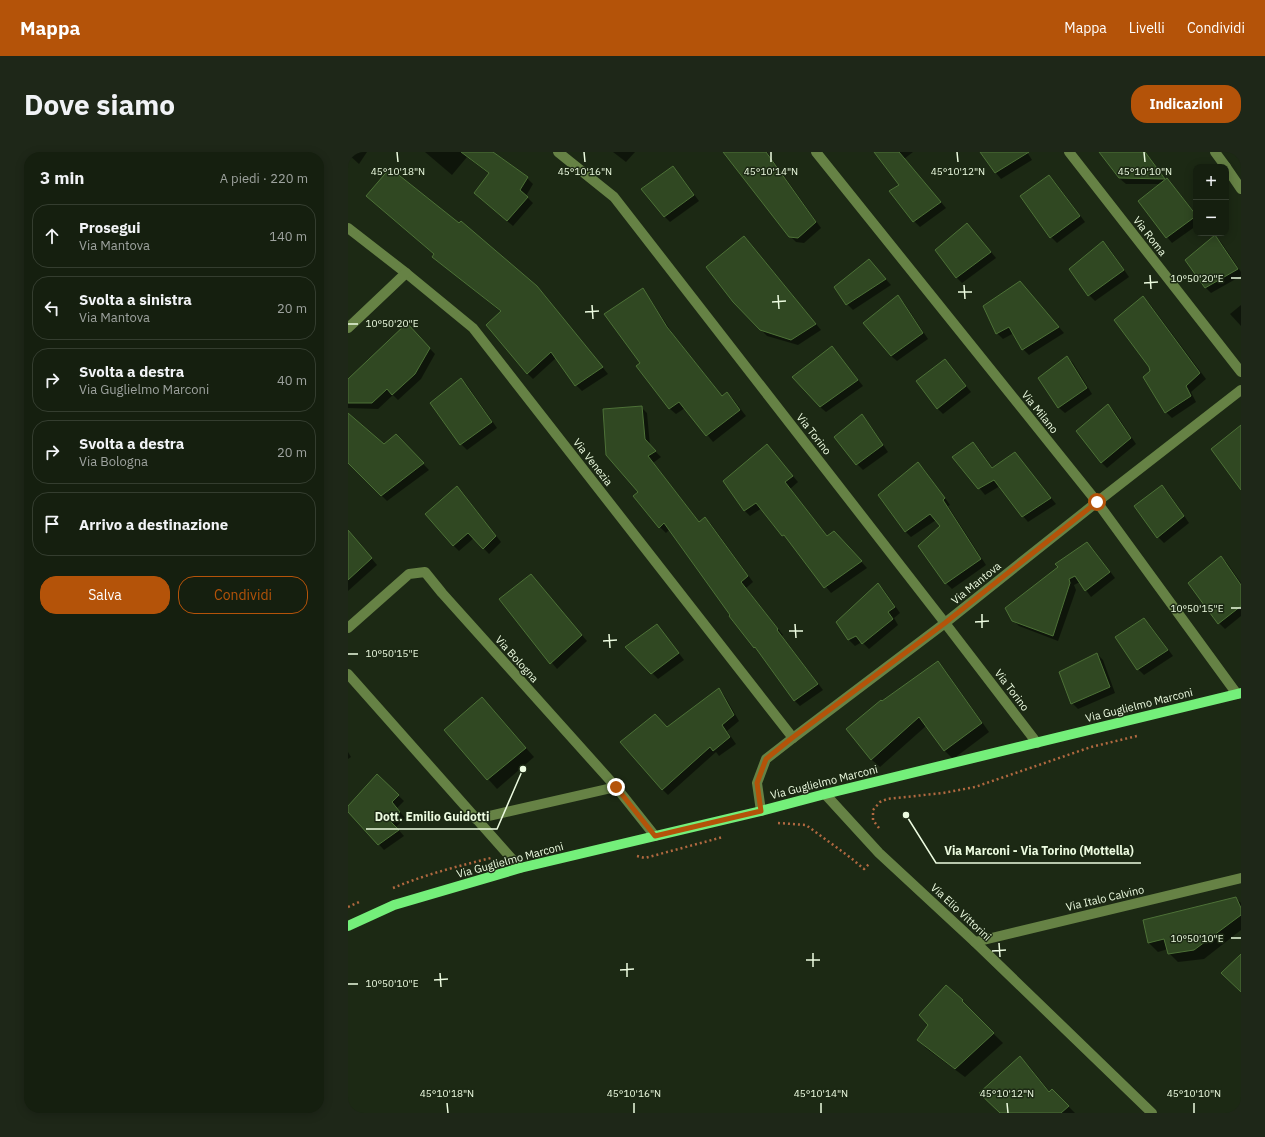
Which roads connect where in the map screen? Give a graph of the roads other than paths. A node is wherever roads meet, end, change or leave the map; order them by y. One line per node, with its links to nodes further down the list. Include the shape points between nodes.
1 (558, 152): 14 (street, Via Torino, via 614,197)
2 (816, 152): 13 (street, Via Milano)
3 (1069, 152): 11 (street, Via Roma)
4 (1216, 152): 5 (street)
5 (1224, 164)
6 (1229, 171): 7 (street)
7 (1241, 189)
8 (348, 228): 9 (street, Via Venezia)
9 (406, 273): 10 (street); 18 (street, Via Venezia, via 473,328)
10 (348, 328)
11 (1241, 372)
12 (1241, 390): 13 (street, Via Mantova)
13 (1097, 502): 14 (street, Via Mantova); 17 (street, Via Milano)
14 (945, 623): 18 (street, Via Mantova); 19 (street, Via Torino)
15 (348, 628): 20 (street, Via Bologna, via 409,574 425,572)
16 (348, 674): 23 (street)
17 (1239, 693): 19 (main road, Via Guglielmo Marconi)
18 (792, 738): 22 (street, Via Mantova, via 766,759 757,783)
19 (1037, 743): 21 (main road, Via Guglielmo Marconi)
20 (616, 787): 23 (street); 24 (street, Via Bologna)
21 (825, 794): 22 (main road, Via Guglielmo Marconi); 28 (street, Via Elio Vittorini, via 879,853)
22 (761, 811): 24 (main road, Via Guglielmo Marconi)
23 (476, 819): 25 (street)
24 (655, 836): 25 (main road, Via Guglielmo Marconi)
25 (520, 868): 27 (main road, Via Guglielmo Marconi, via 394,905)
26 (1241, 878): 28 (street, Via Italo Calvino)
27 (348, 926)
28 (975, 942): 29 (street, Via Elio Vittorini)
29 (1152, 1113)

